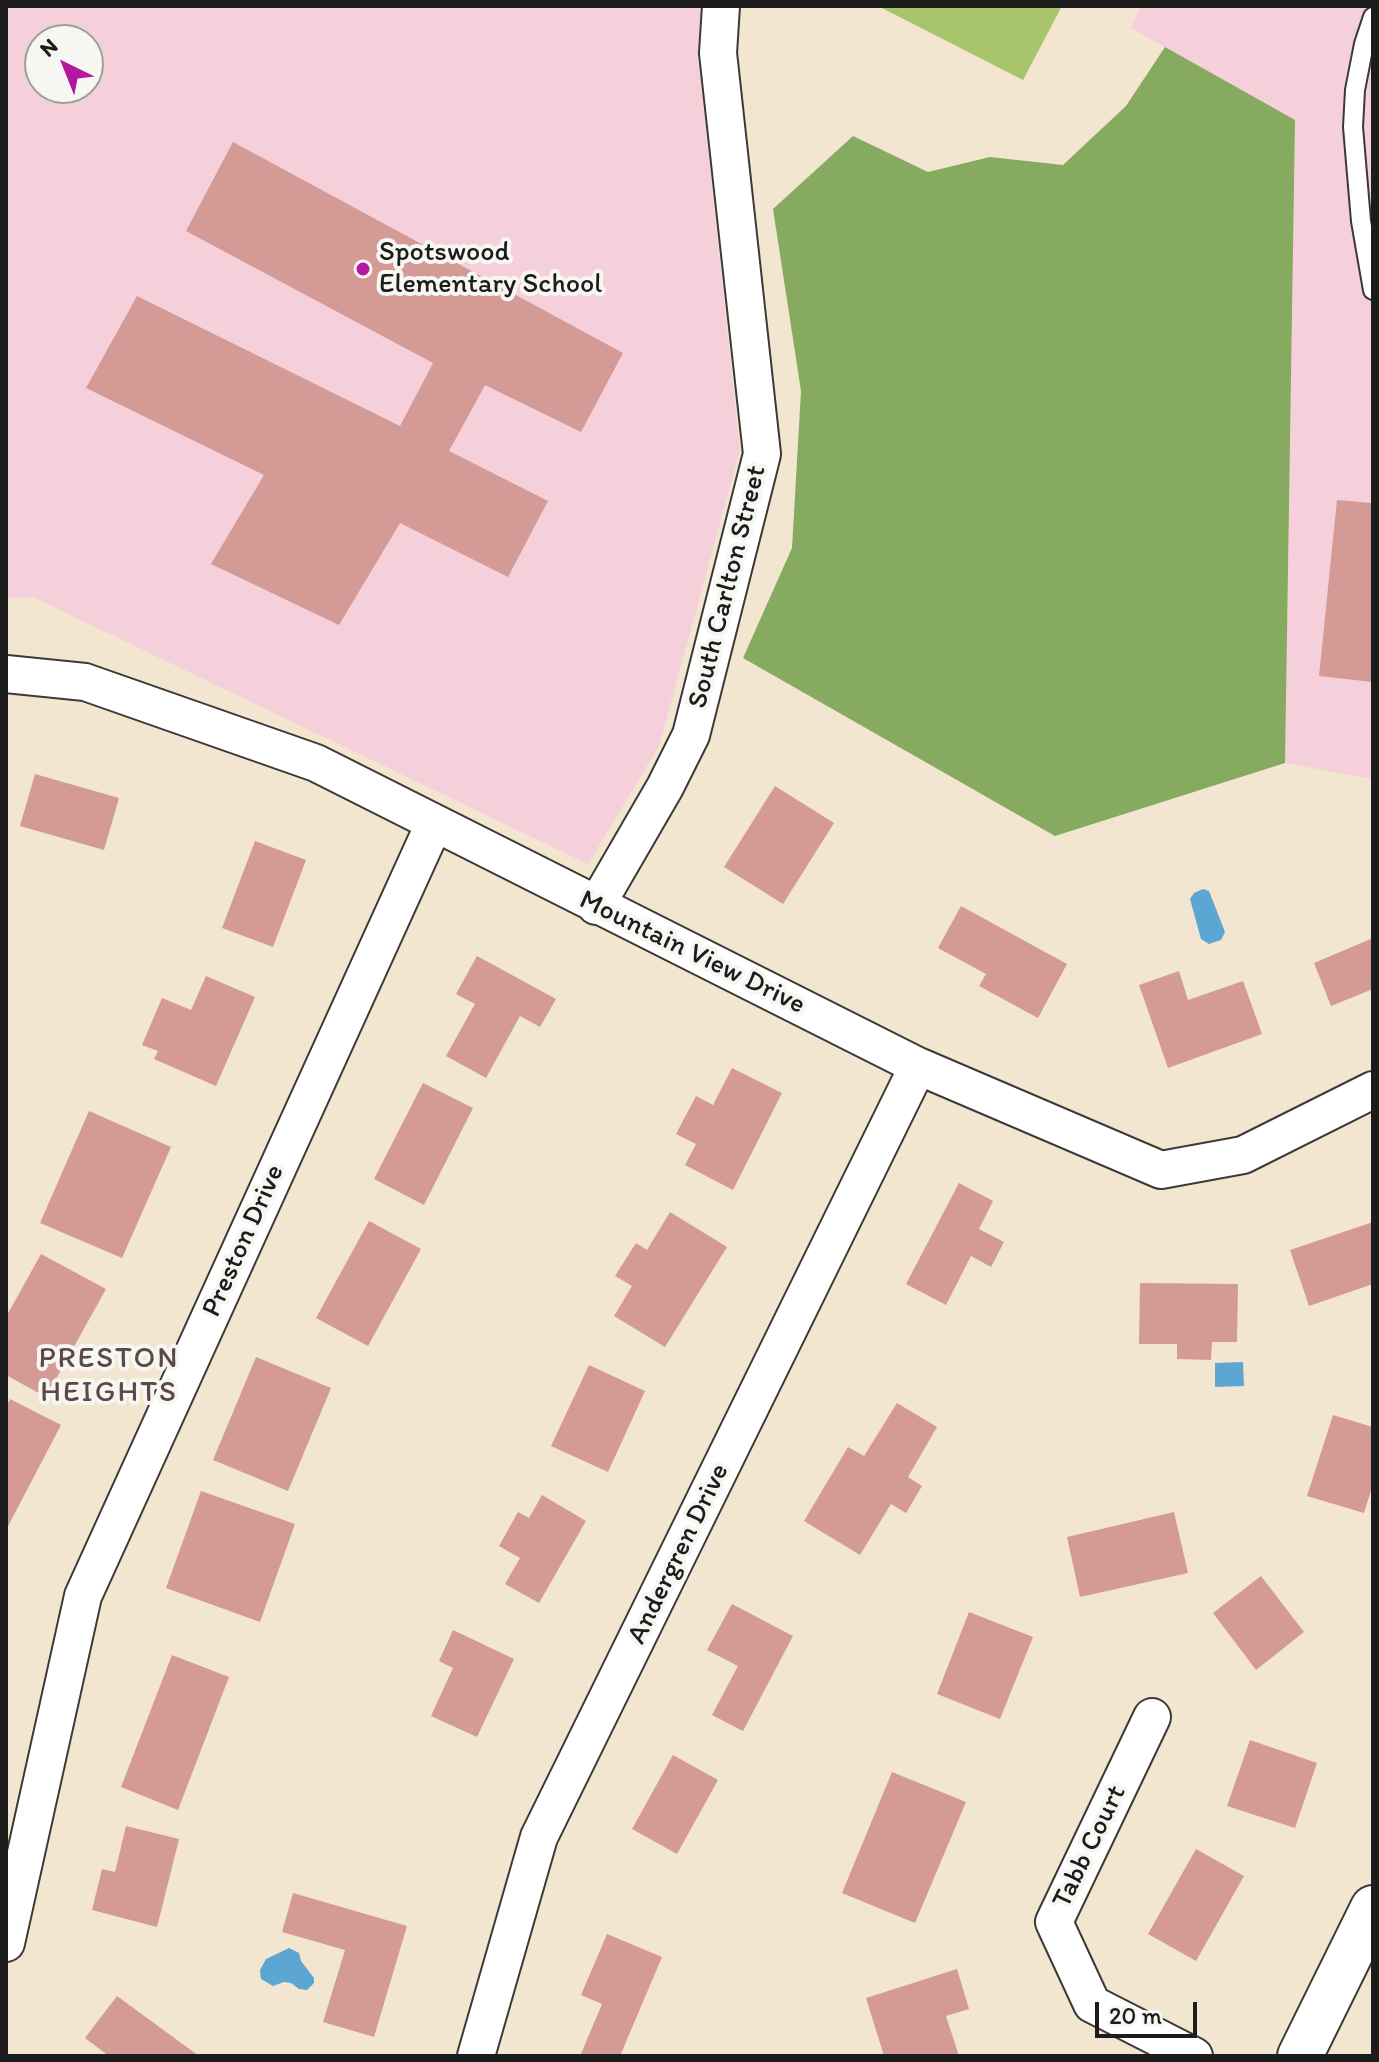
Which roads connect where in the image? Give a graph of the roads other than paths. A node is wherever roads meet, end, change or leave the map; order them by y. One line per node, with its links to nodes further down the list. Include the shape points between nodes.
1 (721, 6): 6 (street, South Carlton Street, via 718,53 762,454 691,735)
2 (1373, 17): 3 (lane, via 1355,90 1353,127)
3 (1373, 290)
4 (6, 674): 5 (street, Mountain View Drive, via 85,682 129,697 316,763)
5 (434, 824): 6 (street, Mountain View Drive); 11 (street, Preston Drive, via 83,1596)
6 (596, 906): 7 (street, Mountain View Drive)
7 (918, 1066): 8 (street, Mountain View Drive, via 1161,1170 1243,1155); 12 (street, Andergren Drive, via 539,1837)
8 (1373, 1090)
9 (1152, 1717): 13 (street, Tabb Court, via 1054,1922 1092,2004)
10 (1373, 1908): 14 (main road)
11 (6, 1943)
12 (476, 2056)
13 (1194, 2056)
14 (1300, 2056)

